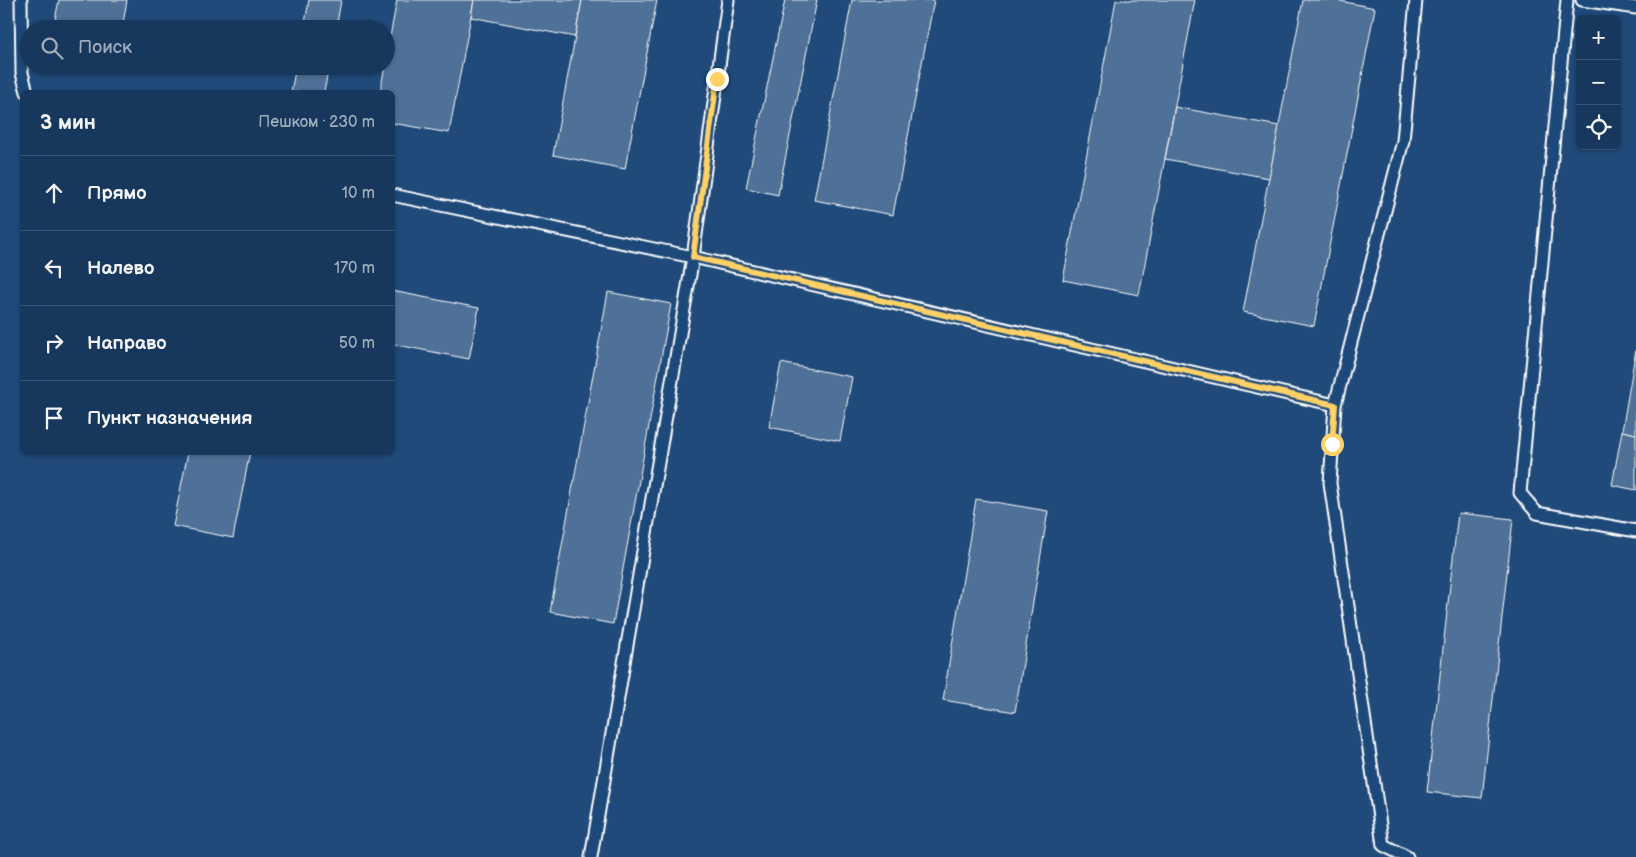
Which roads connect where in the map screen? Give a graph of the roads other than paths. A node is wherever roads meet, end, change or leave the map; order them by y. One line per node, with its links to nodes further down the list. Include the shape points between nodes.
1 (21, 0): 7 (lane)
2 (728, 0): 11 (lane)
3 (1416, 0): 12 (lane, via 1403,141)
4 (1567, 0): 13 (lane, via 1520,494 1537,513)
5 (1582, 0): 6 (lane)
6 (1636, 8)
7 (21, 20)
8 (23, 75): 9 (lane)
9 (26, 90)
10 (395, 196): 11 (lane)
11 (693, 257): 12 (lane); 14 (lane)
12 (1335, 405): 15 (lane, via 1330,483 1383,845)
13 (1636, 532)
14 (591, 857)
15 (1407, 857)

